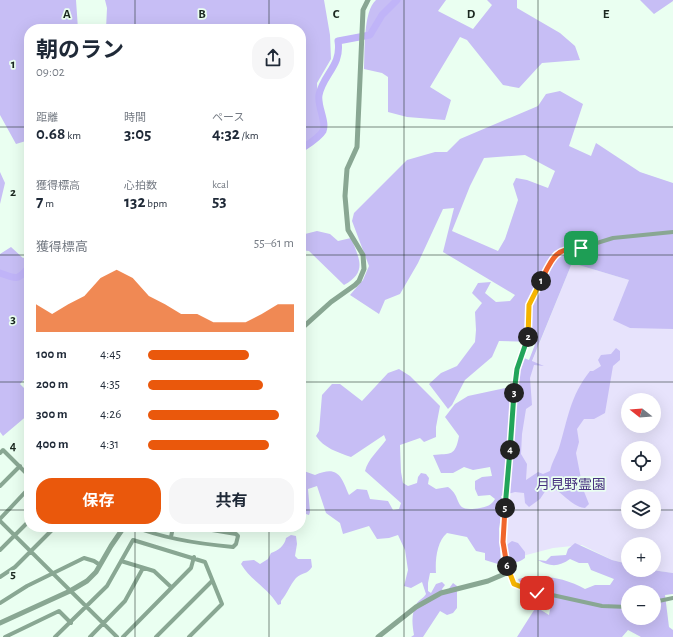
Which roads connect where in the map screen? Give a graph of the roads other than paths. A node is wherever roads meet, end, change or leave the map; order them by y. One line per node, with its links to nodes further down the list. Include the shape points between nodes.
1 (368, 0): 3 (street, via 363,10 357,147 347,169 345,196 348,230 363,255 364,270 356,285 331,302)
2 (673, 232): 24 (street, via 613,238 581,248 567,248 558,252 535,292 529,305 528,336 517,369 514,394 503,527)
3 (306, 324)
4 (0, 453): 5 (street, via 3,450)
5 (20, 466): 6 (street); 7 (street)
6 (24, 470)
7 (0, 486)
8 (24, 494): 9 (street)
9 (0, 520): 16 (street)
10 (24, 526): 16 (street)
11 (50, 532): 19 (street)
12 (121, 532): 22 (street)
13 (153, 532): 17 (street)
14 (172, 532): 17 (street)
15 (224, 532): 17 (street, via 238,536 233,547)
16 (15, 536): 18 (street); 19 (street)
17 (171, 537)
18 (0, 550)
19 (31, 552): 25 (street); 26 (street)
20 (194, 557): 21 (street, via 133,540); 27 (street, via 205,562); 28 (street, via 191,568)
21 (121, 561): 23 (street); 33 (street, via 107,586)
22 (100, 565): 25 (street, via 94,560 84,558); 29 (street, via 91,577)
23 (143, 568): 28 (street, via 158,573); 37 (street, via 125,601)
24 (508, 572): 34 (street, via 514,584 525,589 602,606); 45 (street, via 488,581 441,593 416,607)
25 (52, 573): 29 (street); 32 (street)
26 (0, 577)
27 (212, 581): 43 (street); 44 (street, via 222,604)
28 (172, 587): 42 (street)
29 (70, 590): 33 (street); 35 (street)
30 (673, 598): 31 (street)
31 (661, 601)
32 (0, 603)
33 (87, 607): 36 (street); 37 (street)
34 (621, 607)
35 (0, 623)
36 (71, 623): 38 (street, via 59,611); 39 (street)
37 (104, 623): 40 (street); 41 (street)
38 (5, 637)
39 (55, 637)
40 (90, 637)
41 (117, 637)
42 (123, 637)
43 (156, 637)
44 (188, 637)
45 (378, 637)

